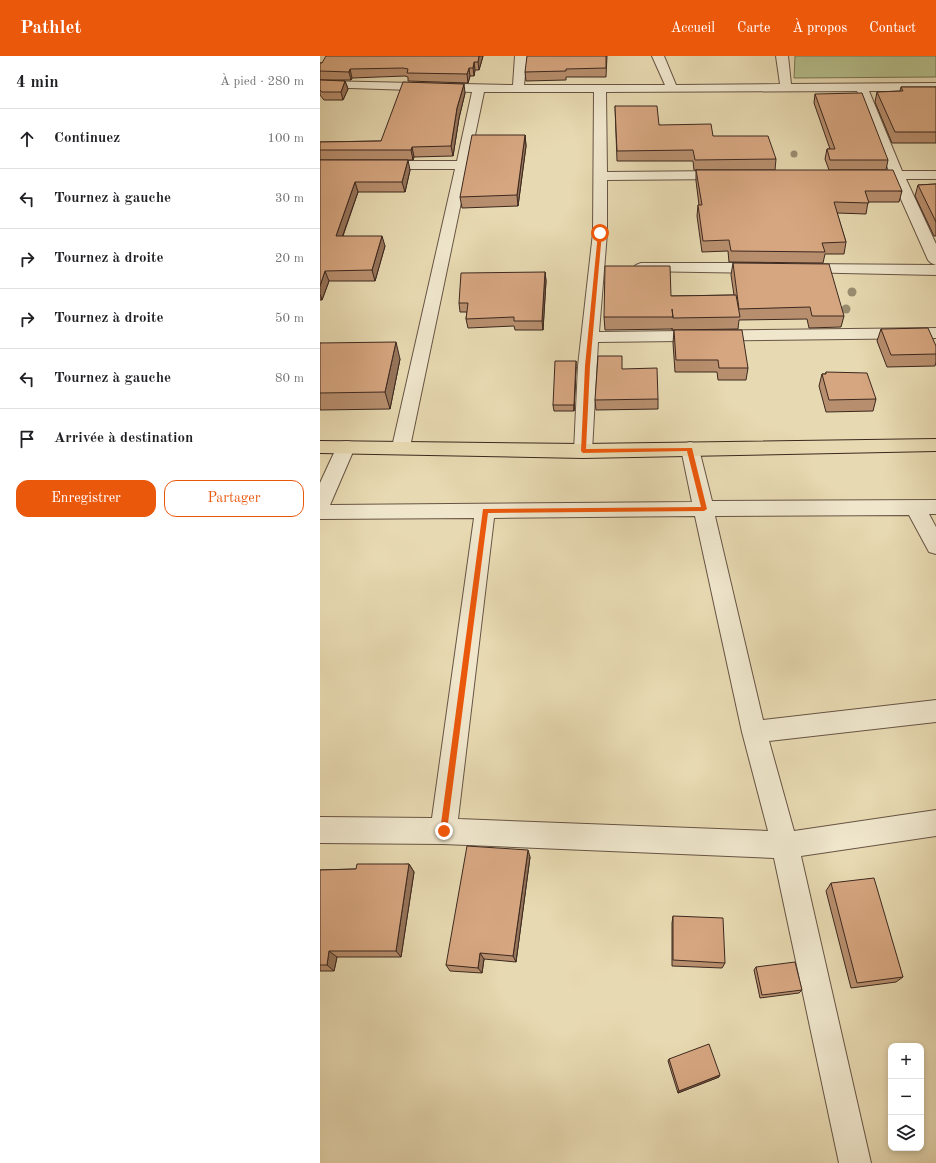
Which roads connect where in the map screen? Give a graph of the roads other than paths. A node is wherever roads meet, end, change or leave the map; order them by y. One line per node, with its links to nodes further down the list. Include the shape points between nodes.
1 (521, 56): 11 (street)
2 (658, 56): 7 (street)
3 (782, 56): 8 (street)
4 (320, 84): 10 (street)
5 (936, 87): 9 (street)
6 (600, 88): 7 (street); 11 (street); 18 (street)
7 (672, 88): 8 (street)
8 (786, 88): 9 (street)
9 (862, 88): 16 (street)
10 (479, 89): 11 (street); 13 (street)
11 (518, 89)
12 (320, 165): 13 (street)
13 (462, 165): 27 (street)
14 (740, 175): 18 (street)
15 (850, 175): 16 (street)
16 (898, 175): 17 (street); 19 (street)
17 (936, 175)
18 (599, 176): 23 (street, via 600,233 604,268)
19 (936, 260)
20 (627, 268): 21 (street)
21 (936, 270)
22 (936, 333): 23 (street)
23 (590, 337): 29 (street)
24 (936, 446): 28 (main road)
25 (320, 447): 26 (main road)
26 (346, 447): 27 (main road); 30 (street)
27 (401, 448): 29 (main road)
28 (690, 449): 29 (main road); 33 (street)
29 (583, 451)
30 (320, 504)
31 (915, 507): 32 (street); 33 (street); 36 (street)
32 (936, 507)
33 (704, 509): 34 (street); 38 (street)
34 (485, 511): 35 (street); 41 (street)
35 (320, 512)
36 (936, 546)
37 (936, 711): 38 (street)
38 (754, 732): 42 (street)
39 (936, 823): 42 (street)
40 (320, 830): 41 (street)
41 (444, 831): 42 (street)
42 (785, 845): 43 (street)
43 (855, 1163)

